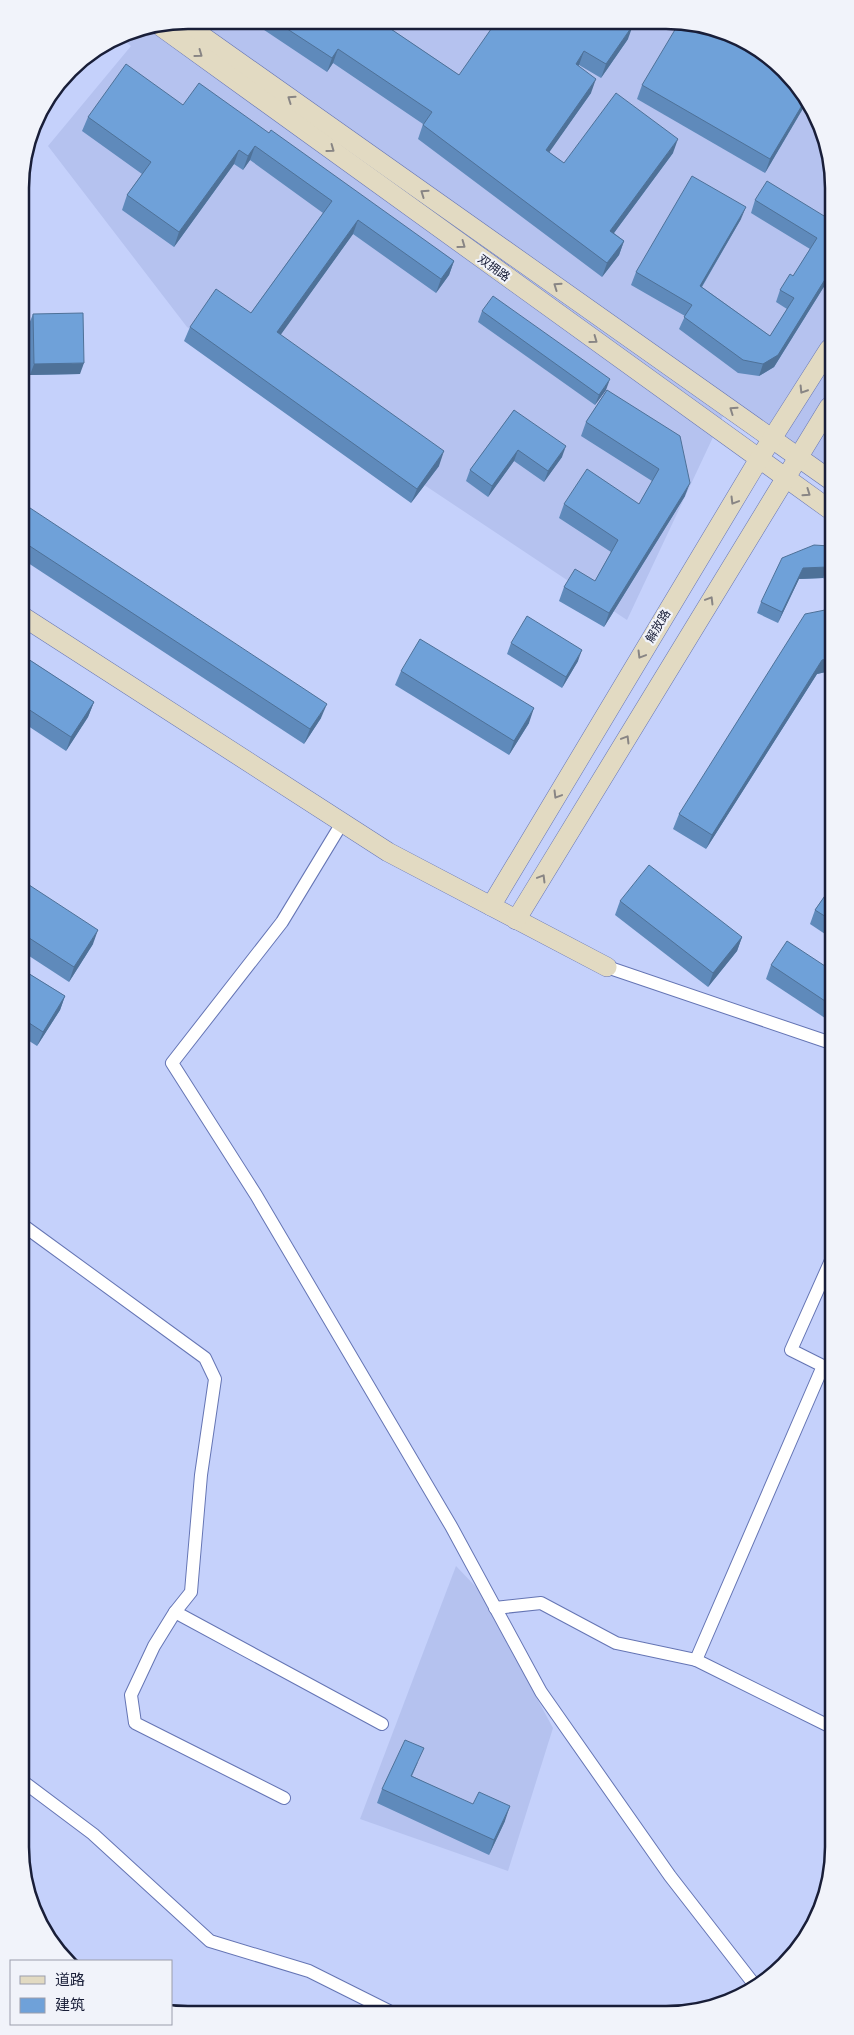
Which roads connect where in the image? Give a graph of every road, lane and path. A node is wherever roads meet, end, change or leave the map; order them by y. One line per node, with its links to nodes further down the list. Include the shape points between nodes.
1 (192, 29): 5 (main road, 双拥路, one-way to 1)
2 (166, 31): 7 (main road, 双拥路, one-way to 7)
3 (825, 355): 5 (main road, 解放路, one-way to 5)
4 (825, 413): 6 (main road)
5 (772, 438): 6 (main road, 双拥路); 7 (main road, 解放路)
6 (798, 456): 8 (main road, 双拥路); 9 (main road)
7 (759, 459): 9 (main road, 双拥路); 13 (main road, 解放路, one-way to 13)
8 (825, 475)
9 (784, 477): 10 (main road, 双拥路, one-way to 10); 14 (main road, one-way to 9)
10 (825, 506)
11 (29, 621): 12 (main road)
12 (342, 823): 13 (main road, via 388,852); 19 (street, via 282,922 172,1063 261,1203 451,1526)
13 (491, 906): 14 (main road)
14 (516, 920): 15 (main road)
15 (607, 967): 16 (street)
16 (825, 1042)
17 (29, 1230): 20 (street, via 205,1358 215,1379 201,1474 191,1592)
18 (825, 1274): 21 (street, via 791,1350 823,1366)
19 (495, 1608): 21 (street, via 541,1603 616,1642); 26 (street, via 541,1692 670,1876)
20 (174, 1612): 22 (street); 25 (street, via 131,1695 135,1724)
21 (696, 1660): 23 (street)
22 (382, 1724)
23 (825, 1724)
24 (29, 1786): 27 (street, via 93,1834 210,1941 309,1971)
25 (284, 1798)
26 (751, 1981)
27 (379, 2006)

